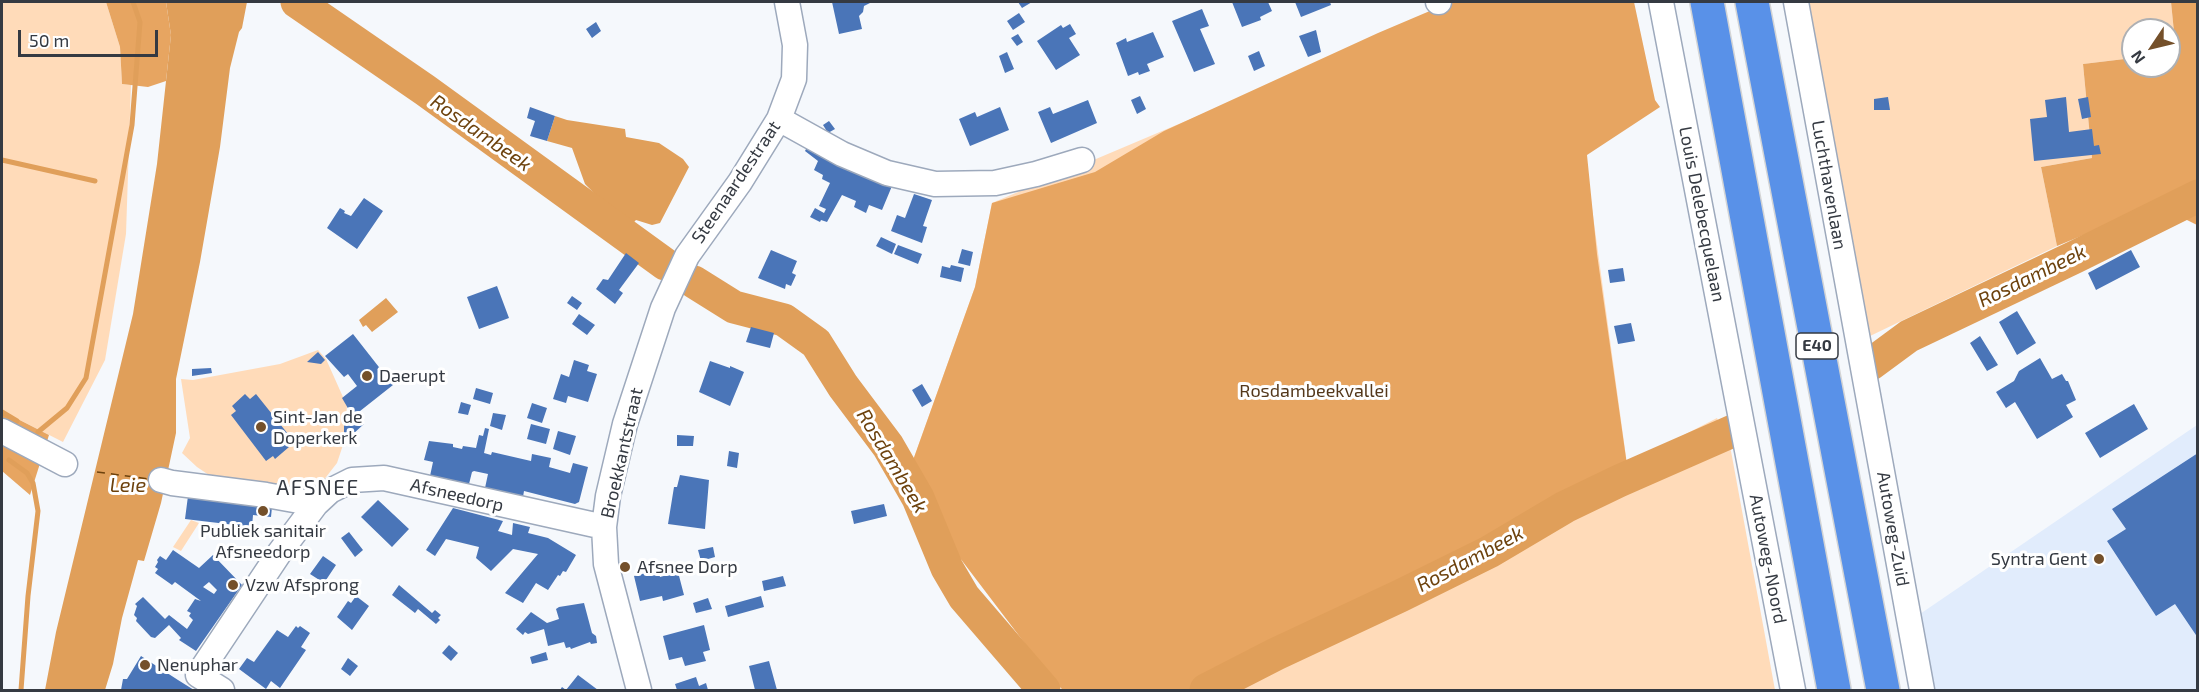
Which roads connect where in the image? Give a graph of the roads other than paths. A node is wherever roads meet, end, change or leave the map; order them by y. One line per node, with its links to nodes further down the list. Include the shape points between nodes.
1 (787, 2): 6 (street, Steenaardestraat, via 795,45 794,79)
2 (1661, 2): 10 (street, Louis Delebecquelaan)
3 (1707, 2): 19 (highway, E40)
4 (1752, 2): 20 (highway, E40)
5 (1796, 2): 9 (street, Luchthavenlaan)
6 (779, 119): 7 (street, via 842,154 887,173 935,184 995,183); 8 (street, Steenaardestraat)
7 (1082, 160)
8 (687, 256): 15 (street, Broekkantstraat, via 663,308 625,424)
9 (1863, 368): 21 (street, Autoweg-Zuid)
10 (1744, 426): 18 (street, Autoweg-Noord)
11 (2, 431): 12 (street)
12 (65, 464)
13 (160, 480): 14 (street)
14 (316, 504): 15 (street, Afsneedorp, via 330,491 352,480 384,478); 16 (street, Afsneedorp, via 198,675)
15 (604, 526): 17 (street, Broekkantstraat, via 606,564)
16 (222, 690)
17 (639, 690)
18 (1793, 690)
19 (1834, 690)
20 (1883, 690)
21 (1923, 690)

